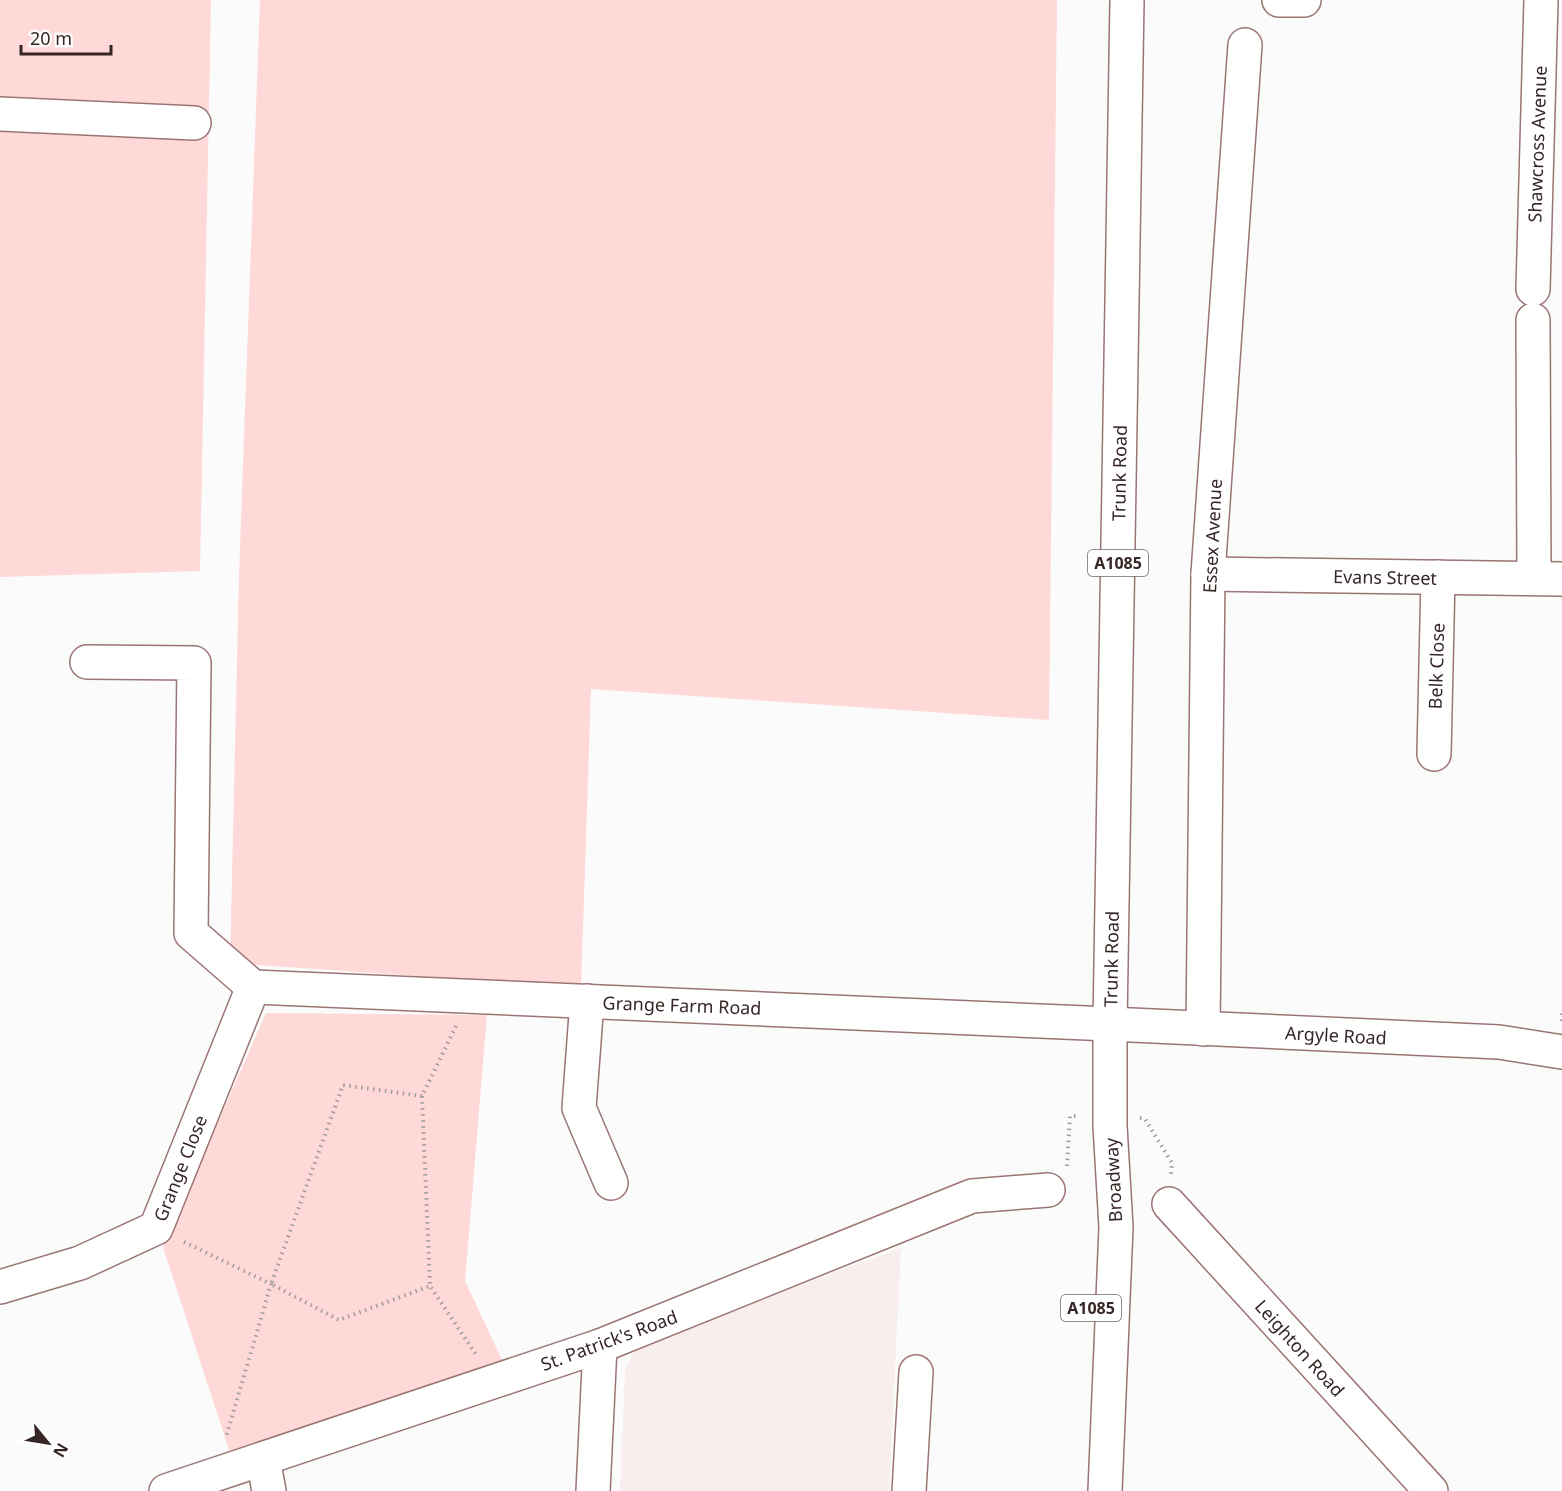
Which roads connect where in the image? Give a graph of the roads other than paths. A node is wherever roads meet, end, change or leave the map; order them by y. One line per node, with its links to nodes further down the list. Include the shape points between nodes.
1 (1127, 0): 17 (street, Trunk Road / A1085)
2 (1279, 0): 3 (street)
3 (1304, 0)
4 (1541, 0): 12 (street, Shawcross Avenue, via 1533,304)
5 (1547, 0): 6 (street)
6 (1562, 8)
7 (1245, 45): 10 (street, Essex Avenue)
8 (0, 114): 9 (street)
9 (194, 123)
10 (1208, 574): 11 (street, Evans Street); 18 (street, Essex Avenue)
11 (1438, 577): 12 (street, Evans Street); 14 (street, Belk Close)
12 (1548, 579)
13 (87, 662): 15 (street, via 194,663 191,933)
14 (1434, 754)
15 (253, 987): 16 (street, Grange Farm Road); 24 (street, Grange Close, via 156,1228 80,1263)
16 (587, 1001): 17 (street, Grange Farm Road); 21 (street, via 579,1108)
17 (1110, 1023): 18 (street, Argyle Road); 20 (street, Trunk Road / A1085)
18 (1203, 1029): 19 (street, Argyle Road, via 1499,1042)
19 (1562, 1052)
20 (1110, 1126): 32 (street, Broadway / A1085, via 1094,1230); 33 (street, Broadway / A1085, via 1116,1227)
21 (611, 1183)
22 (1048, 1191): 25 (street, St. Patrick's Road, via 972,1196)
23 (1169, 1204): 34 (street, Leighton Road)
24 (0, 1287)
25 (600, 1346): 27 (street, St. Patrick's Road); 30 (street)
26 (916, 1372): 31 (street)
27 (263, 1459): 28 (street, St. Patrick's Road); 29 (street)
28 (166, 1491)
29 (269, 1491)
30 (593, 1491)
31 (909, 1491)
32 (1083, 1491)
33 (1105, 1491)
34 (1431, 1491)

